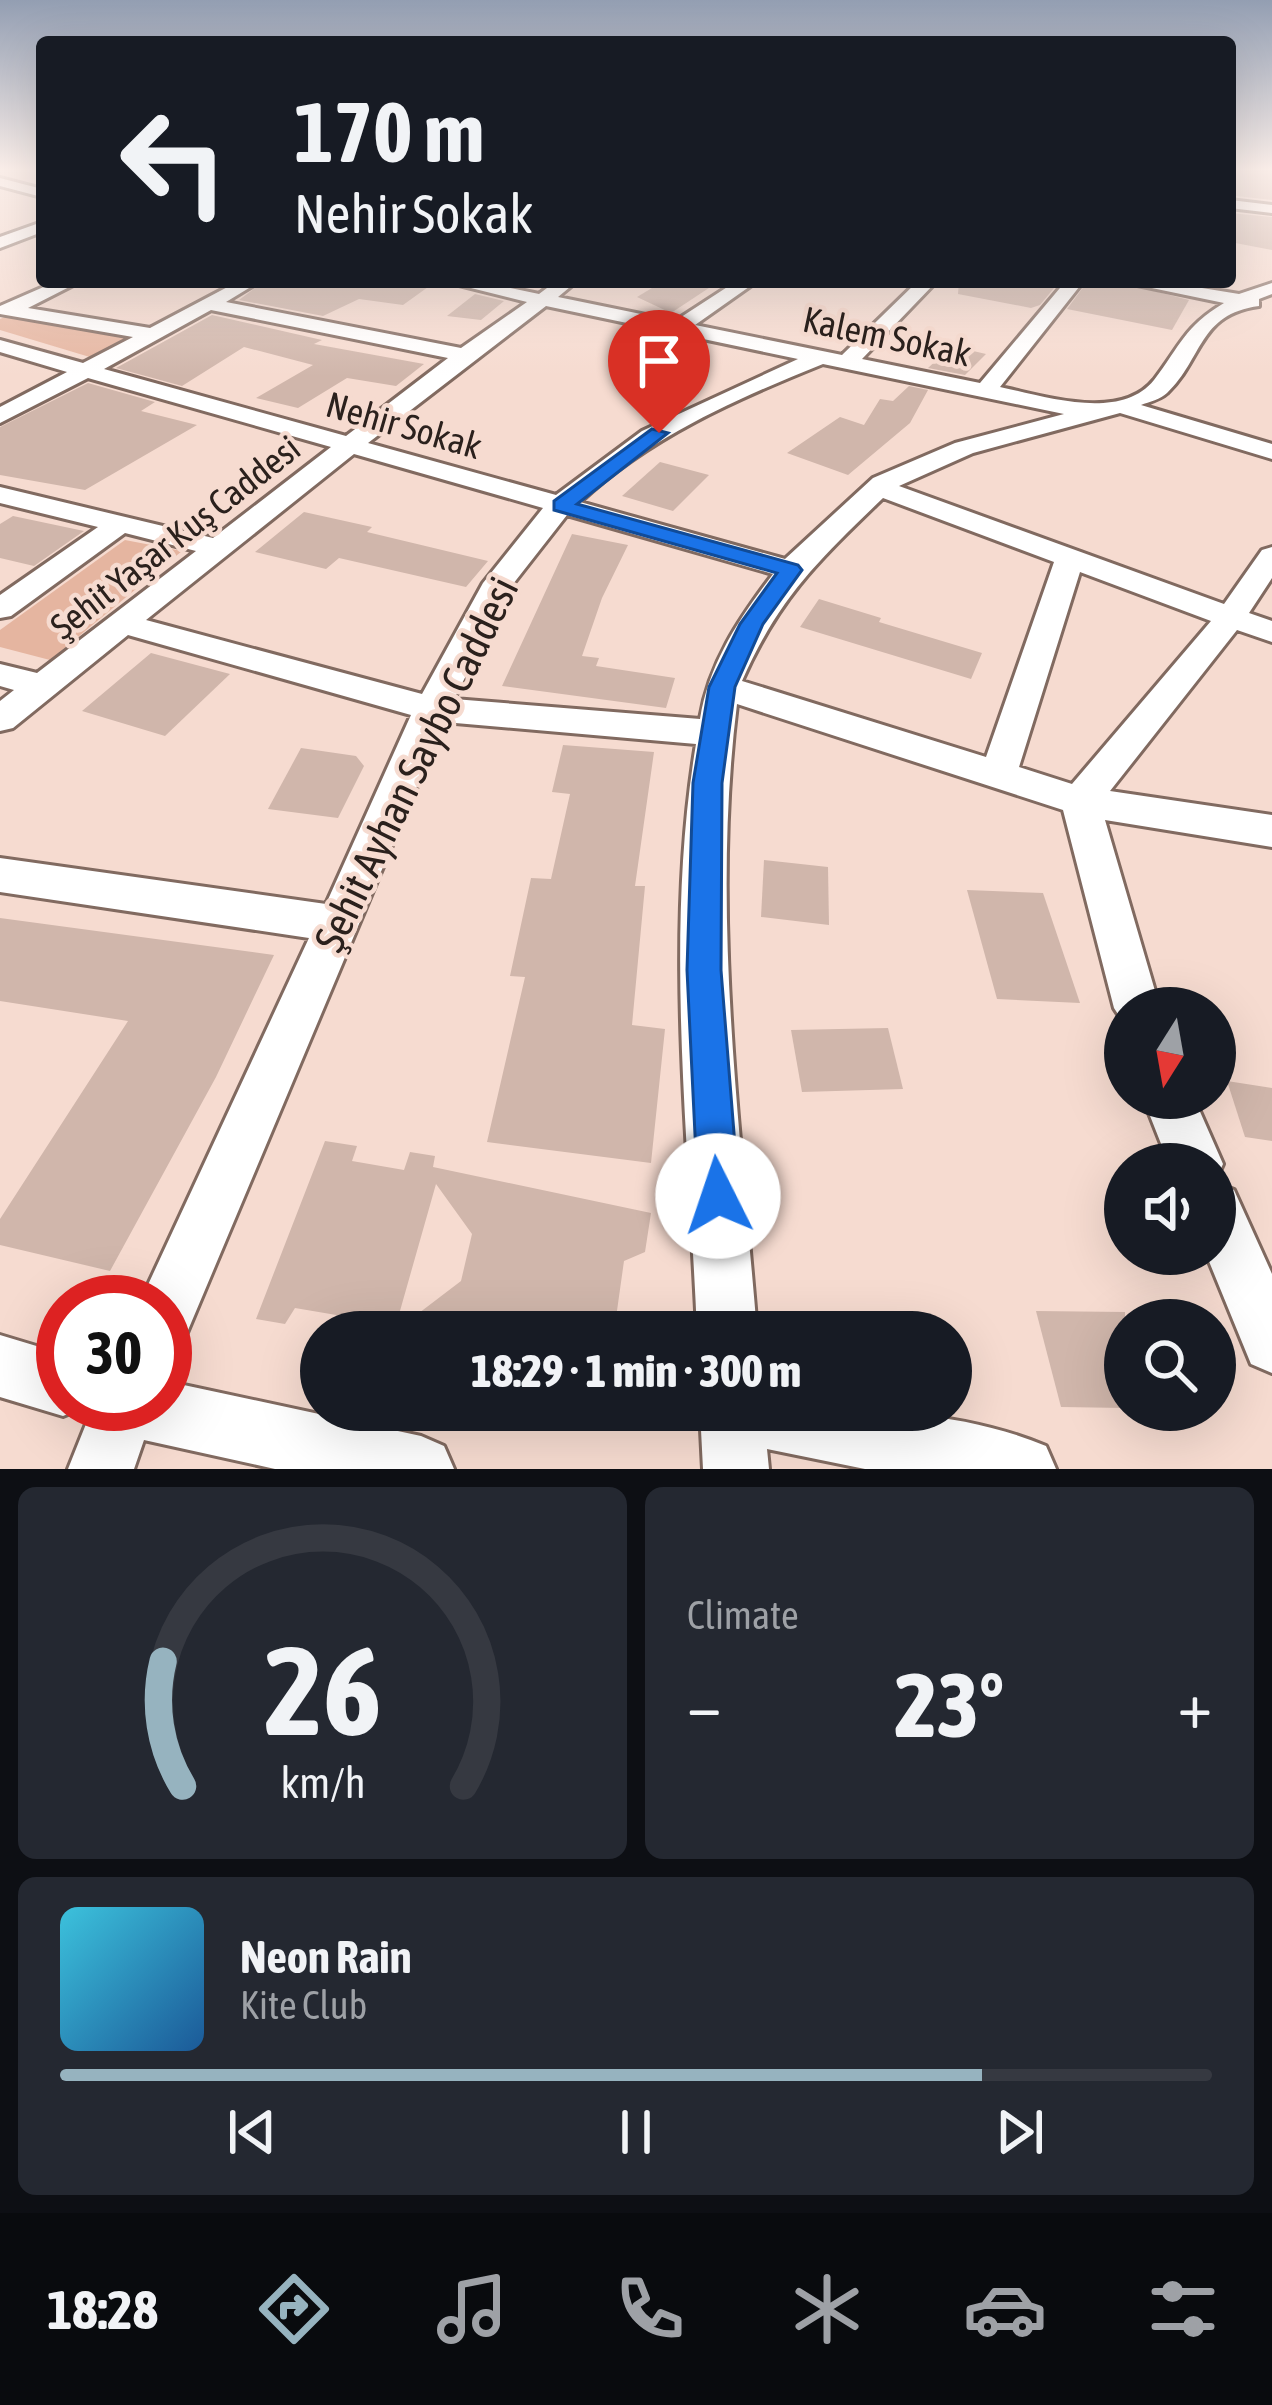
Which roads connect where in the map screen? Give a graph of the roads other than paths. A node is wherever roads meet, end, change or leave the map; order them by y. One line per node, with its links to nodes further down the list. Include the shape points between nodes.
1 (56, 288): 12 (street)
2 (239, 288): 11 (street)
3 (492, 288): 9 (street, Kalem Sokak)
4 (557, 288): 9 (street, Şehit Yaşar Kuş Caddesi)
5 (738, 288): 13 (street)
6 (920, 288): 17 (street)
7 (1069, 288): 19 (street)
8 (1181, 288): 10 (street)
9 (543, 297): 13 (street, Kalem Sokak); 16 (street, Şehit Yaşar Kuş Caddesi)
10 (1262, 298): 20 (street, via 1201,326 1158,390)
11 (208, 304): 14 (street); 16 (street)
12 (3, 311): 14 (street)
13 (679, 327): 17 (street, Kalem Sokak)
14 (152, 334): 18 (street)
15 (0, 346): 18 (street, Nehir Sokak)
16 (465, 355): 22 (street, Şehit Yaşar Kuş Caddesi)
17 (837, 357): 19 (street, Kalem Sokak); 26 (street, Şehit Ayhan Saybo Caddesi, via 718,397)
18 (84, 372): 21 (street); 22 (street, Nehir Sokak)
19 (986, 391): 20 (street, Kalem Sokak)
20 (1106, 410): 23 (street, Kalem Sokak); 24 (street, via 964,448)
21 (0, 416)
22 (350, 447): 26 (street, Nehir Sokak); 28 (street, Şehit Yaşar Kuş Caddesi)
23 (1272, 452)
24 (878, 488): 30 (street); 31 (street)
25 (0, 495): 27 (street)
26 (561, 506): 31 (street, Nehir Sokak); 39 (street, Şehit Ayhan Saybo Caddesi, via 505,570)
27 (122, 523): 28 (street); 32 (street)
28 (220, 548): 34 (street, Şehit Yaşar Kuş Caddesi)
29 (1272, 556): 33 (street)
30 (1070, 558): 33 (street); 42 (street)
31 (790, 570): 38 (street)
32 (0, 609)
33 (1231, 617): 35 (street); 43 (street)
34 (123, 624): 37 (street, Şehit Yaşar Kuş Caddesi); 39 (street)
35 (1272, 632)
36 (0, 675): 37 (street)
37 (44, 686): 40 (street, Şehit Yaşar Kuş Caddesi)
38 (722, 687): 41 (street); 42 (street)
39 (433, 709): 41 (street); 46 (street, Şehit Ayhan Saybo Caddesi)
40 (0, 719)
41 (715, 733): 50 (street, via 704,970)
42 (998, 775): 43 (street)
43 (1079, 801): 44 (street); 47 (street)
44 (1272, 831)
45 (0, 875): 46 (street)
46 (338, 924): 49 (street, Şehit Ayhan Saybo Caddesi)
47 (1131, 987)
48 (1236, 1258): 51 (street)
49 (183, 1275)
50 (726, 1311)
51 (1272, 1343)
52 (0, 1366): 53 (street)
53 (36, 1377)
54 (192, 1419): 59 (street)
55 (116, 1431): 58 (street)
56 (734, 1431): 60 (street)
57 (836, 1431): 61 (street)
58 (101, 1469)
59 (421, 1469)
60 (736, 1469)
61 (1023, 1469)

